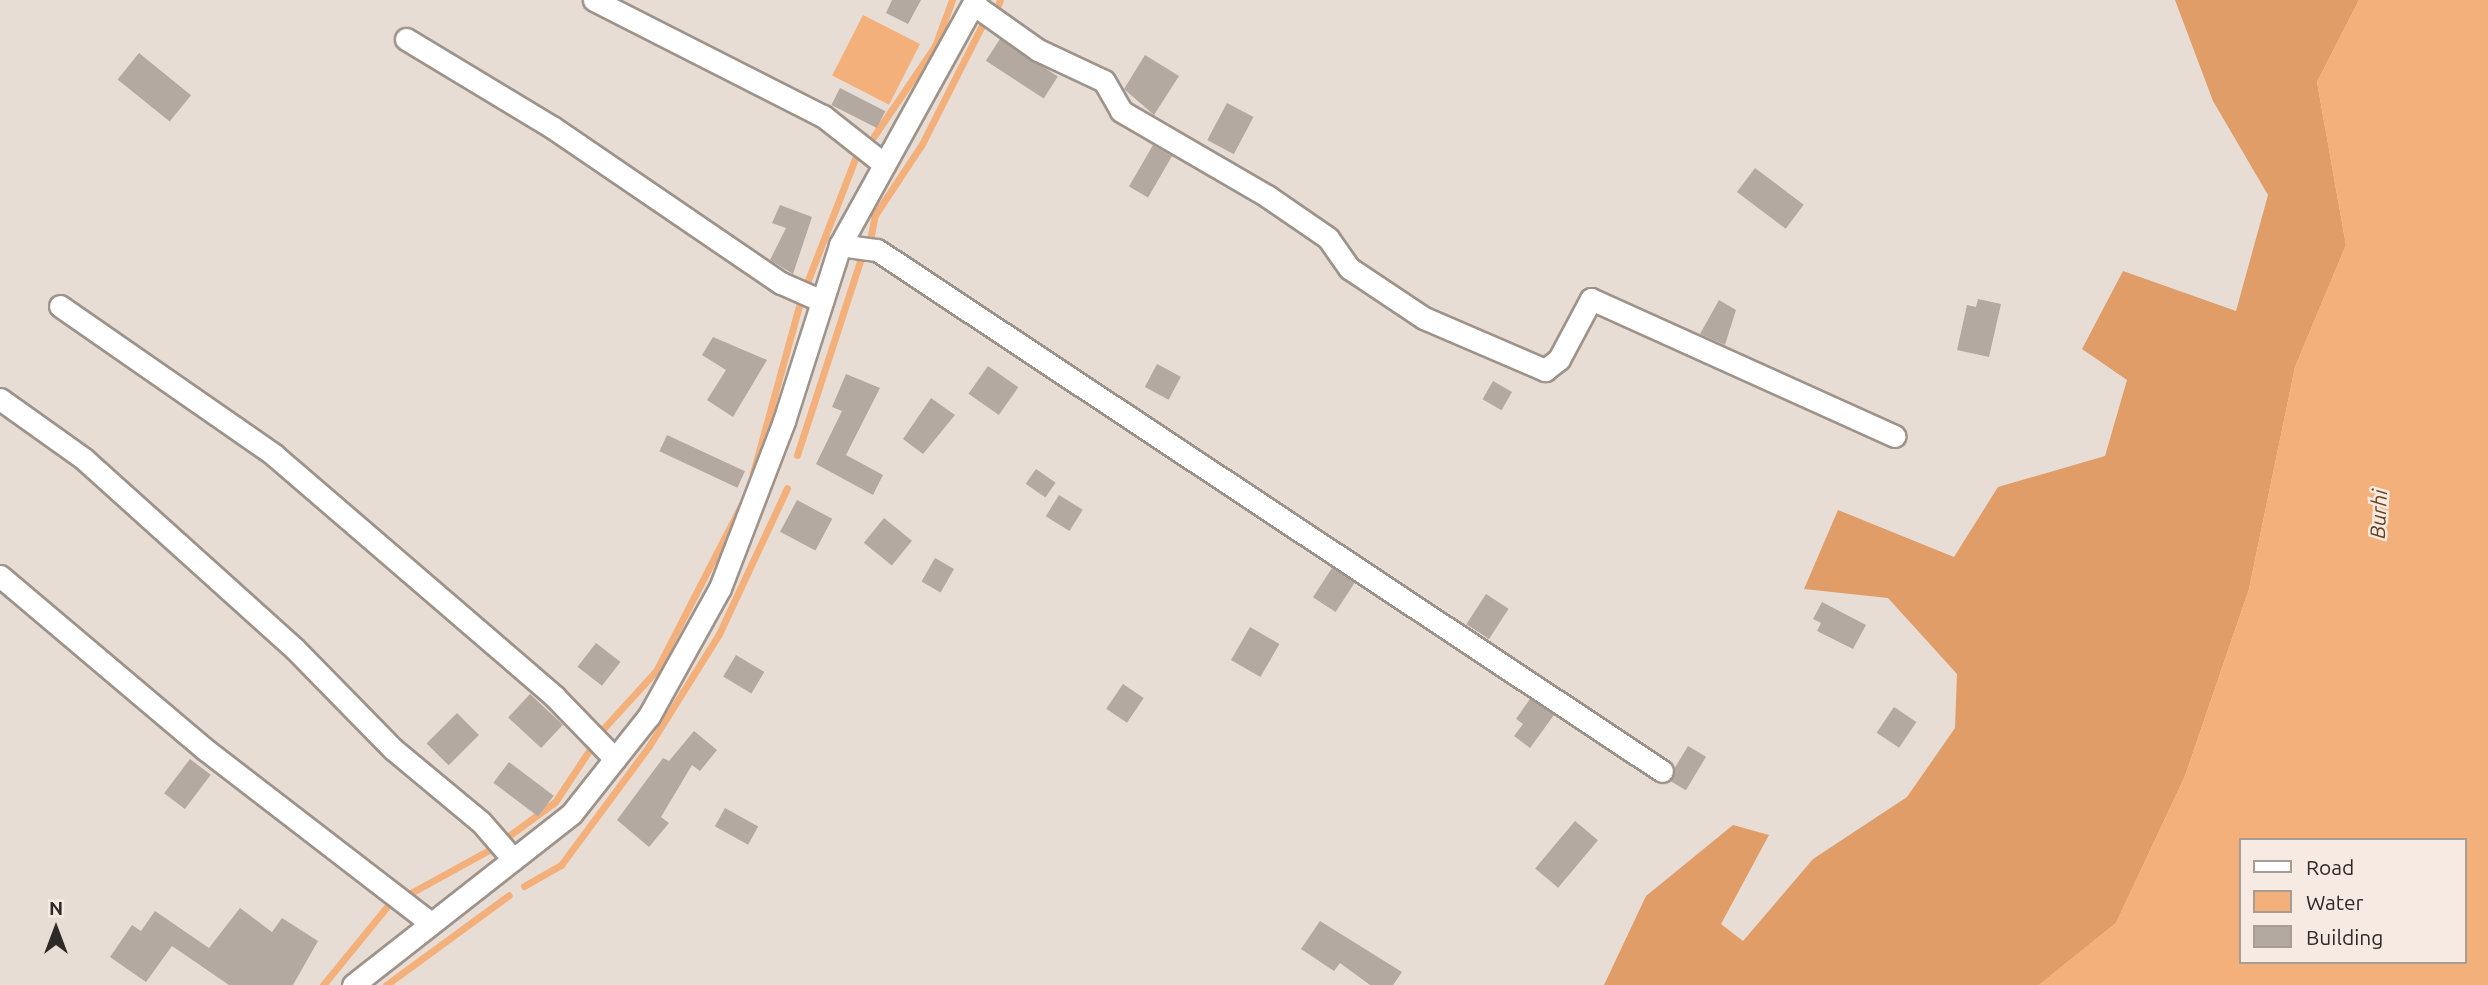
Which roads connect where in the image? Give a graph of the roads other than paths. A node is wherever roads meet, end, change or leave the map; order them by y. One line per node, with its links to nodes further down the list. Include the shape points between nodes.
1 (594, 0): 4 (street, via 822,116)
2 (974, 2): 4 (street); 9 (street, via 1038,50 1104,81 1121,111 1267,196 1328,238 1349,268 1424,318 1545,370 1559,359 1591,299)
3 (406, 39): 6 (street, via 552,127 781,283)
4 (884, 164): 5 (street)
5 (840, 245): 6 (street); 12 (street, via 877,250)
6 (822, 301): 11 (street, via 720,588 649,716)
7 (60, 306): 11 (street, via 147,360 274,455 555,697)
8 (0, 399): 13 (street, via 104,477 295,649 393,749 481,822)
9 (1894, 436)
10 (0, 576): 14 (street, via 206,750)
11 (615, 759): 13 (street, via 572,813)
12 (1662, 771)
13 (513, 859): 14 (street)
14 (431, 923): 15 (street)
15 (357, 984)

